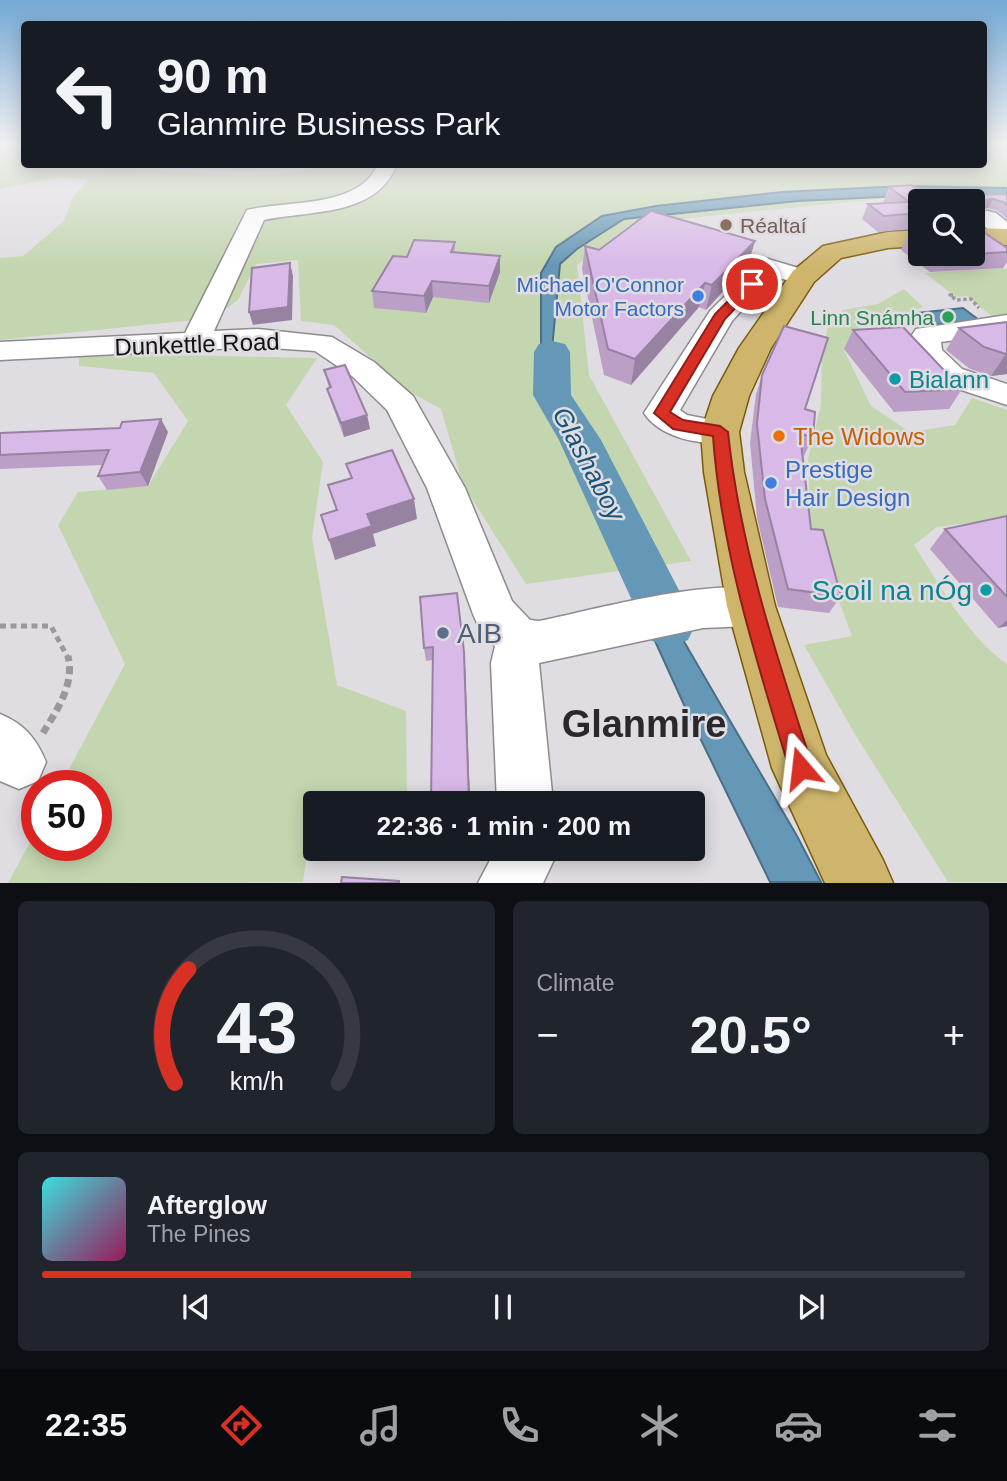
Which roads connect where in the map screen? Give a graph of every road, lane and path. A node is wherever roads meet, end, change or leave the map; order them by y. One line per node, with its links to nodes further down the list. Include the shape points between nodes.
1 (376, 185): 10 (street, via 365,195 342,202 255,215)
2 (985, 218): 3 (street)
3 (1007, 235): 4 (main road)
4 (985, 236)
5 (908, 239): 6 (main road, via 832,252)
6 (803, 276): 13 (main road, via 755,348 731,396); 13 (street, via 768,267 720,317 662,413 678,425)
7 (953, 295): 8 (path, via 956,300)
8 (971, 299)
9 (1007, 324): 12 (street, via 926,335 927,352 951,376)
10 (195, 342): 11 (street, Dunkettle Road); 16 (street, Dunkettle Road, via 258,338 321,343 363,369 401,404 446,488 495,614)
11 (0, 351)
12 (1007, 396)
13 (720, 432): 14 (main road)
14 (727, 607): 16 (street); 19 (main road)
15 (0, 626): 17 (path, via 51,626 67,652 69,672 64,699 34,748)
16 (529, 641): 18 (street, via 515,663)
17 (10, 751)
18 (521, 791)
19 (860, 883)

